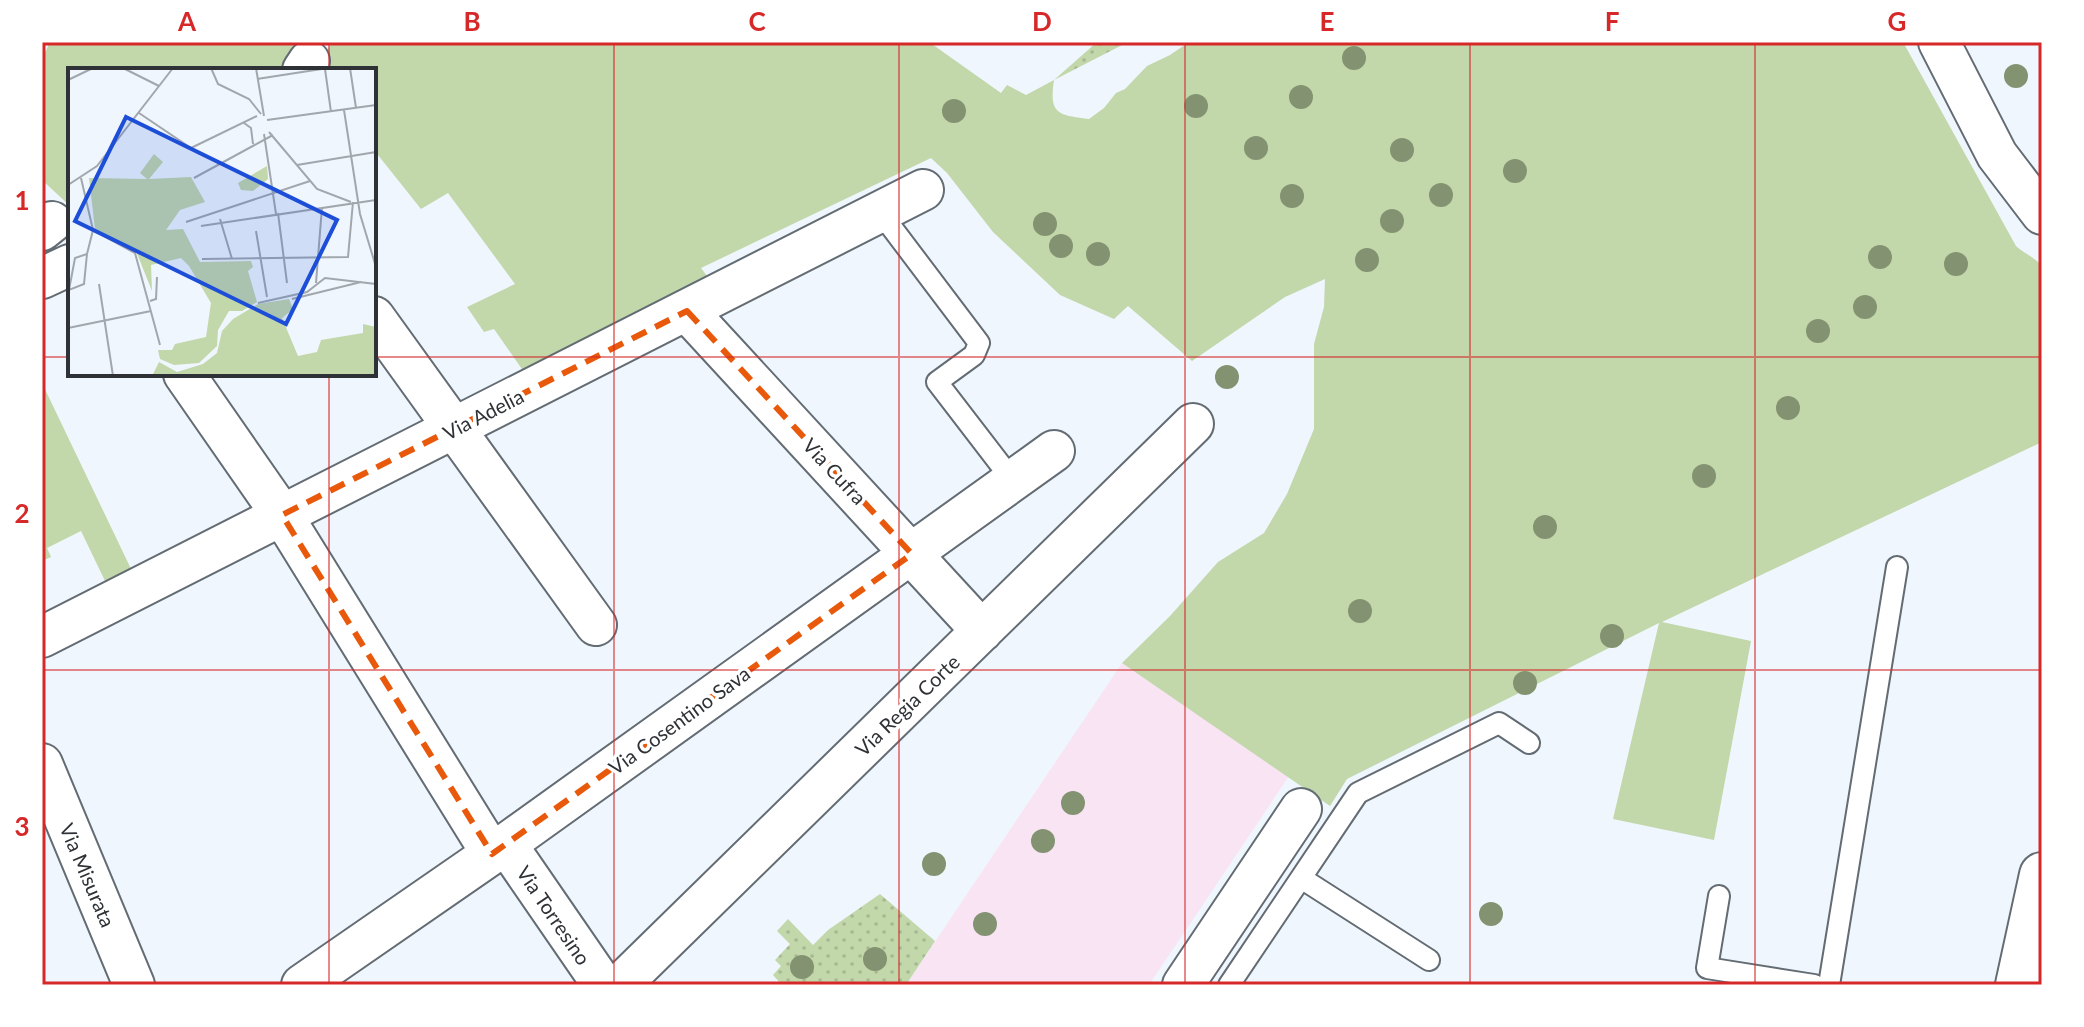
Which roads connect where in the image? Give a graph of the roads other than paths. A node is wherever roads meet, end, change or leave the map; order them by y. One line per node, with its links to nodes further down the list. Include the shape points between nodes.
1 (1939, 42): 4 (street, via 1997,155)
2 (923, 190): 3 (street, Via Adelia)
3 (880, 212): 7 (street, Via Adelia); 13 (lane, via 979,343 974,355 937,382)
4 (2042, 214)
5 (68, 266): 6 (street)
6 (42, 278)
7 (687, 311): 11 (street, Via Adelia); 15 (street, Via Cufra)
8 (376, 320): 11 (street)
9 (185, 376): 14 (street, Via Torresino)
10 (1193, 424): 18 (street, Via Regia Corte)
11 (453, 429): 14 (street, Via Adelia); 17 (street)
12 (1054, 451): 13 (street, Via Cosentino Sava)
13 (1013, 481): 15 (street, Via Cosentino Sava)
14 (282, 515): 19 (street, Via Adelia); 23 (street, Via Torresino)
15 (912, 554): 18 (street, Via Cufra); 23 (street, Via Cosentino Sava)
16 (1897, 567): 35 (lane)
17 (596, 625)
18 (982, 631): 31 (street, Via Regia Corte)
19 (42, 637)
20 (1529, 743): 25 (lane, via 1499,723 1358,793)
21 (42, 764): 28 (street, Via Misurata)
22 (1301, 809): 32 (street)
23 (499, 849): 29 (street, Via Cosentino Sava); 30 (street, Via Torresino)
24 (2042, 875): 36 (main road)
25 (1301, 878): 27 (lane); 33 (lane)
26 (1719, 896): 34 (lane, via 1707,968)
27 (1429, 960)
28 (134, 985)
29 (302, 985)
30 (603, 985)
31 (620, 985)
32 (1183, 985)
33 (1229, 985)
34 (1814, 985)
35 (1829, 985)
36 (2018, 985)

